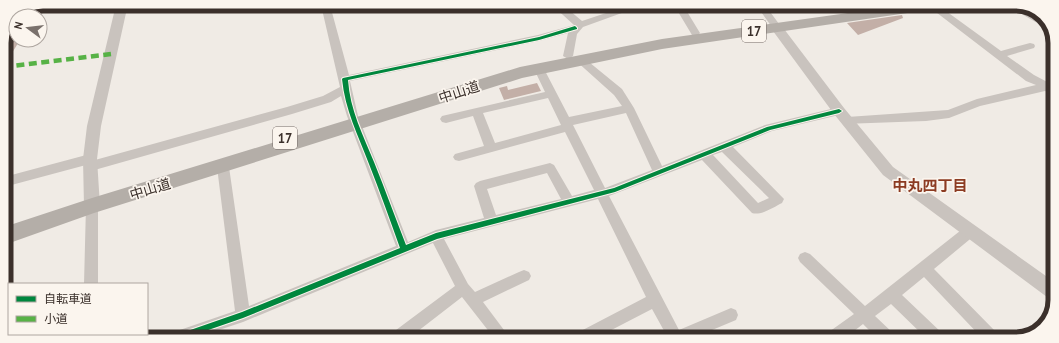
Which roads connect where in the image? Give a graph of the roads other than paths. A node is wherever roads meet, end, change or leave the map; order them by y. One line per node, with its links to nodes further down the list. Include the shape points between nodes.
1 (121, 11): 33 (street, via 94,126)
2 (327, 11): 19 (street)
3 (563, 11): 13 (street)
4 (622, 11): 13 (street)
5 (682, 11): 14 (street)
6 (764, 11): 12 (street)
7 (846, 11): 12 (highway, 中山道 / 17)
8 (885, 11): 12 (highway, 中山道 / 17)
9 (940, 11): 16 (street)
10 (1023, 12): 11 (street)
11 (1038, 20)
12 (774, 24): 14 (highway, 中山道 / 17); 17 (highway, 中山道 / 17); 25 (street)
13 (578, 26): 17 (street, via 569,44); 19 (street, via 539,38)
14 (695, 33): 17 (highway, 中山道 / 17, via 634,42)
15 (1030, 46): 16 (street)
16 (999, 56): 20 (street)
17 (574, 58): 18 (highway, 中山道 / 17); 23 (street, via 618,92); 27 (highway, 中山道 / 17, via 515,67)
18 (539, 69): 22 (street); 27 (highway, 中山道 / 17)
19 (345, 84): 27 (street); 33 (street, via 327,99 288,111)
20 (1048, 88)
21 (1048, 89): 25 (street, via 977,102 949,114 926,117)
22 (551, 94): 24 (street); 28 (street)
23 (629, 108): 28 (street); 35 (street)
24 (477, 111): 26 (street); 30 (street)
25 (843, 116): 29 (street, via 769,128); 42 (street, via 888,171)
26 (446, 119)
27 (352, 121): 34 (highway, 中山道 / 17); 38 (highway, 中山道 / 17); 45 (street, via 366,150)
28 (567, 125): 30 (street); 37 (street)
29 (725, 147): 31 (street); 31 (street, via 778,199 756,209)
30 (491, 148): 32 (street)
31 (705, 155): 35 (street)
32 (459, 157)
33 (91, 162): 36 (street); 38 (street)
34 (223, 167): 38 (highway, 中山道 / 17); 56 (street)
35 (659, 173): 37 (street)
36 (11, 180)
37 (601, 193): 39 (street); 54 (street)
38 (92, 201): 41 (highway, 中山道 / 17); 43 (highway, 中山道 / 17); 49 (street)
39 (569, 202): 40 (street); 40 (street, via 550,168 480,186)
40 (491, 221): 44 (street)
41 (11, 223)
42 (970, 231): 47 (street); 50 (street)
43 (11, 233)
44 (436, 236): 45 (street); 51 (street)
45 (404, 249): 56 (street)
46 (805, 258): 55 (street)
47 (925, 269): 52 (street); 67 (street)
48 (524, 276): 53 (street)
49 (91, 283)
50 (1048, 287)
51 (463, 288): 53 (street); 59 (street)
52 (892, 295): 55 (street); 66 (street)
53 (472, 300): 60 (street)
54 (655, 300): 61 (street); 62 (street)
55 (865, 314): 64 (street); 65 (street)
56 (243, 315): 58 (street)
57 (731, 315): 63 (street)
58 (194, 332)
59 (405, 332)
60 (498, 332)
61 (594, 332)
62 (673, 332)
63 (690, 332)
64 (841, 332)
65 (882, 332)
66 (931, 332)
67 (986, 332)

